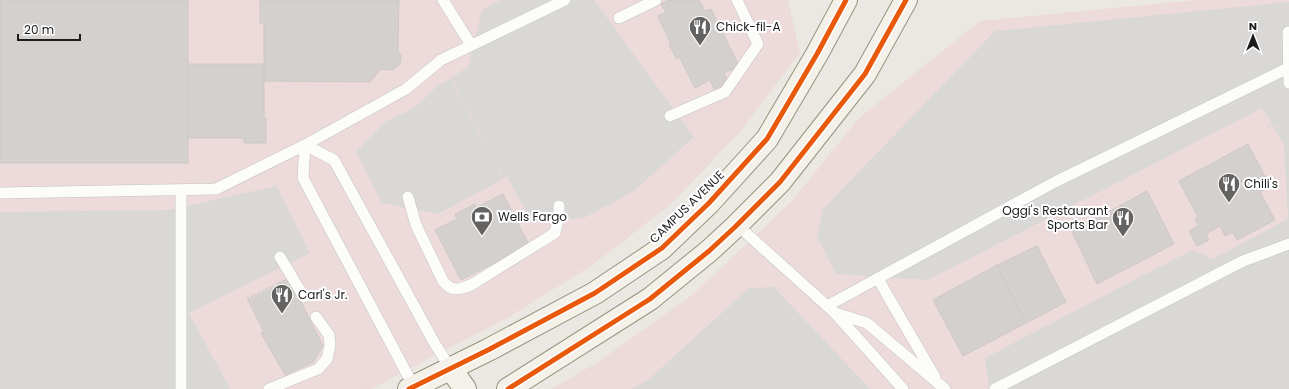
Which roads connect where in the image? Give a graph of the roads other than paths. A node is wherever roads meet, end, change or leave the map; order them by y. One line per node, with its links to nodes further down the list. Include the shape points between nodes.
1 (443, 0): 9 (lane)
2 (565, 0): 9 (lane)
3 (656, 0): 7 (lane)
4 (736, 0): 12 (lane, via 758,44 725,92)
5 (846, 0): 25 (main road, CAMPUS AVENUE, via 767,139 709,203 662,248 596,293)
6 (906, 0): 18 (main road, via 865,74 780,182)
7 (619, 18)
8 (1288, 32): 10 (lane)
9 (471, 45): 13 (lane, via 441,60 406,89)
10 (1288, 68): 11 (lane); 21 (lane, via 1055,182)
11 (1289, 83)
12 (670, 116)
13 (305, 145): 14 (lane, via 216,190); 25 (lane, via 334,160 435,344); 27 (lane, via 303,178)
14 (181, 191): 15 (lane); 28 (lane)
15 (0, 193)
16 (408, 197): 17 (lane, via 416,225 443,281 448,288 458,291 555,233)
17 (559, 206)
18 (737, 225): 23 (lane); 31 (main road, via 709,252 650,299)
19 (1289, 244): 33 (lane, via 1244,261)
20 (280, 257): 22 (lane)
21 (878, 278): 23 (lane); 26 (lane)
22 (304, 297)
23 (831, 309): 26 (lane, via 867,323); 32 (lane)
24 (316, 316): 29 (lane, via 329,336 327,359 318,369)
25 (452, 368): 27 (main road, CAMPUS AVENUE); 30 (main road)
26 (942, 387)
27 (413, 388)
28 (181, 389)
29 (269, 389)
30 (466, 389)
31 (508, 389)
32 (903, 389)
33 (995, 389)

